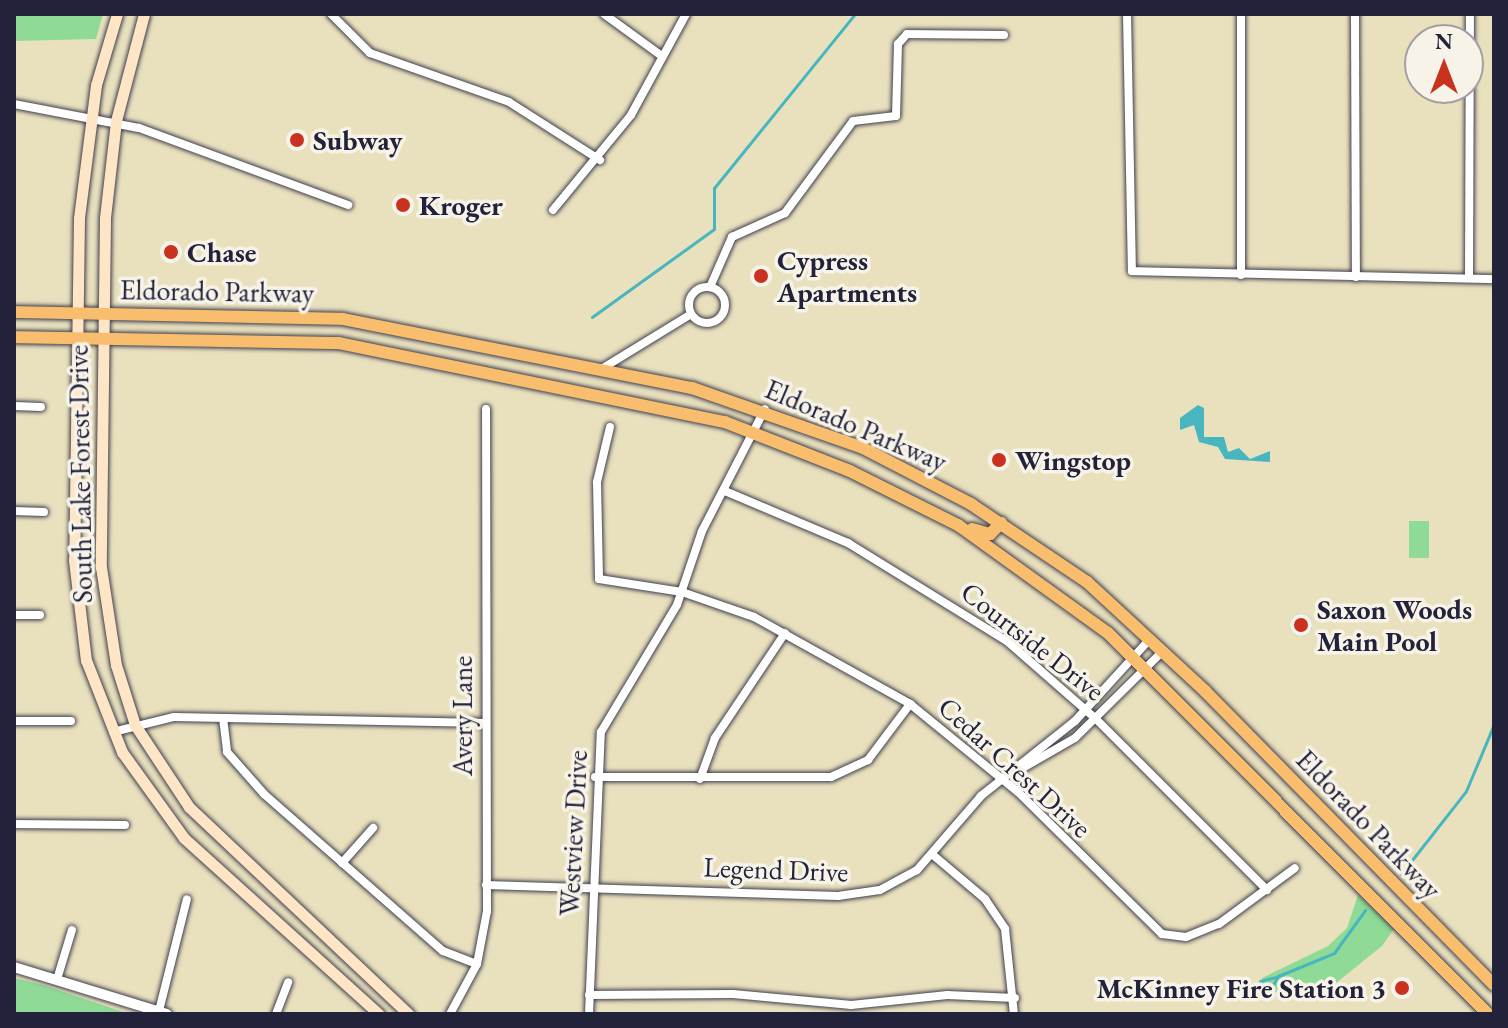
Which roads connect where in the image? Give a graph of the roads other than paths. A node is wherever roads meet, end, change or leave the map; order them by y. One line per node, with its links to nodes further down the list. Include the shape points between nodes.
1 (117, 14): 13 (main road, South Lake Forest Drive)
2 (144, 14): 14 (main road, South Lake Forest Drive)
3 (331, 14): 15 (street, via 370,53 509,102)
4 (604, 14): 11 (street)
5 (686, 14): 11 (street)
6 (1127, 14): 18 (street, via 1130,270)
7 (1241, 14): 18 (street)
8 (1355, 14): 19 (street)
9 (1470, 14): 20 (street)
10 (1004, 35): 22 (street, via 907,34 898,44 896,116 853,121 785,213 732,237)
11 (659, 54): 15 (street, via 637,105)
12 (14, 104): 13 (street)
13 (91, 117): 14 (street); 24 (main road, South Lake Forest Drive)
14 (116, 121): 16 (street); 25 (main road, South Lake Forest Drive)
15 (600, 160): 17 (street)
16 (348, 205)
17 (553, 210)
18 (1241, 275): 19 (street)
19 (1356, 277): 20 (street)
20 (1469, 278): 21 (street)
21 (1494, 279)
22 (710, 287): 26 (street, via 691,297); 26 (street, via 724,299 722,316 706,323)
23 (14, 312): 24 (main road, Eldorado Parkway)
24 (75, 313): 25 (main road, Eldorado Parkway); 29 (main road, South Lake Forest Drive)
25 (102, 313): 27 (main road, Eldorado Parkway); 30 (main road, South Lake Forest Drive)
26 (691, 314): 33 (street)
27 (343, 319): 31 (main road); 32 (main road, Eldorado Parkway)
28 (14, 337): 29 (main road, Eldorado Parkway)
29 (74, 338): 30 (main road, Eldorado Parkway); 64 (main road, South Lake Forest Drive, via 75,594 90,677)
30 (101, 338): 31 (main road, Eldorado Parkway); 63 (main road, South Lake Forest Drive, via 102,578 112,647)
31 (339, 343): 35 (main road, Eldorado Parkway)
32 (520, 350): 34 (main road, Eldorado Parkway); 35 (main road)
33 (630, 354): 34 (street); 36 (street)
34 (603, 368): 36 (main road, Eldorado Parkway)
35 (514, 375): 42 (main road, Eldorado Parkway)
36 (631, 375): 40 (main road, Eldorado Parkway)
37 (14, 406): 38 (street)
38 (41, 407)
39 (486, 409): 62 (street, Avery Lane)
40 (765, 409): 42 (street, Westview Drive); 47 (main road, Eldorado Parkway, via 909,470)
41 (610, 427): 48 (street, Cedar Crest Drive, via 597,482 595,575)
42 (757, 432): 43 (street, Westview Drive); 46 (main road, Eldorado Parkway)
43 (725, 491): 48 (street, Westview Drive, via 702,531); 57 (street, Courtside Drive, via 908,575 1008,642)
44 (14, 511): 45 (street)
45 (44, 512)
46 (933, 512): 47 (main road, via 981,533); 54 (main road, Eldorado Parkway, via 1039,579)
47 (1001, 523): 52 (main road, Eldorado Parkway, via 1087,582)
48 (682, 592): 51 (street, Cedar Crest Drive); 66 (street, Westview Drive, via 609,708)
49 (14, 615): 50 (street)
50 (40, 615)
51 (785, 633): 56 (street, Cedar Crest Drive); 67 (street, via 715,738)
52 (1150, 639): 53 (main road, Eldorado Parkway); 54 (street, Legend Drive)
53 (1163, 651): 55 (street, Legend Drive); 82 (main road, Eldorado Parkway)
54 (1131, 656): 55 (main road, Eldorado Parkway); 57 (street, Legend Drive)
55 (1144, 668): 59 (street, Legend Drive); 85 (main road, Eldorado Parkway)
56 (910, 704): 67 (street, via 883,746 850,770 792,781); 68 (street, Cedar Crest Drive)
57 (1085, 709): 59 (street, Courtside Drive); 65 (street, Legend Drive)
58 (223, 718): 62 (street); 63 (street); 73 (street, via 227,752)
59 (1096, 719): 65 (street, Legend Drive, via 1058,750); 77 (street, Courtside Drive)
60 (14, 721): 61 (street)
61 (71, 721)
62 (486, 723): 75 (street, Avery Lane)
63 (135, 725): 64 (street); 92 (main road, South Lake Forest Drive, via 215,838)
64 (113, 732): 91 (main road, South Lake Forest Drive, via 150,795 197,853)
65 (1017, 771): 68 (street, Legend Drive)
66 (595, 777): 67 (street); 76 (street, Westview Drive)
67 (700, 779)
68 (1005, 780): 72 (street, Legend Drive, via 981,796); 77 (street, Cedar Crest Drive, via 1162,934 1186,937 1219,924)
69 (14, 824): 70 (street)
70 (125, 825)
71 (373, 828): 73 (street)
72 (933, 855): 76 (street, Legend Drive, via 900,882 859,895); 88 (street, via 1000,919 1014,959)
73 (342, 863): 80 (street, via 443,951)
74 (1295, 868): 77 (street, Cedar Crest Drive)
75 (486, 885): 76 (street, Legend Drive); 80 (street, Avery Lane)
76 (590, 886): 87 (street, Westview Drive)
77 (1267, 890)
78 (187, 899): 89 (street)
79 (72, 930): 83 (street)
80 (477, 964): 93 (street, Avery Lane)
81 (14, 967): 83 (street)
82 (1476, 968): 85 (main road); 86 (main road, Eldorado Parkway)
83 (58, 976): 89 (street)
84 (288, 982): 90 (street)
85 (1459, 983): 96 (main road, Eldorado Parkway)
86 (1494, 985)
87 (589, 995): 88 (street, via 733,994 851,1005 960,995); 94 (street, Westview Drive)
88 (1015, 998): 95 (street)
89 (163, 1013)
90 (276, 1014)
91 (379, 1014)
92 (409, 1014)
93 (450, 1014)
94 (589, 1014)
95 (1014, 1014)
96 (1488, 1014)

